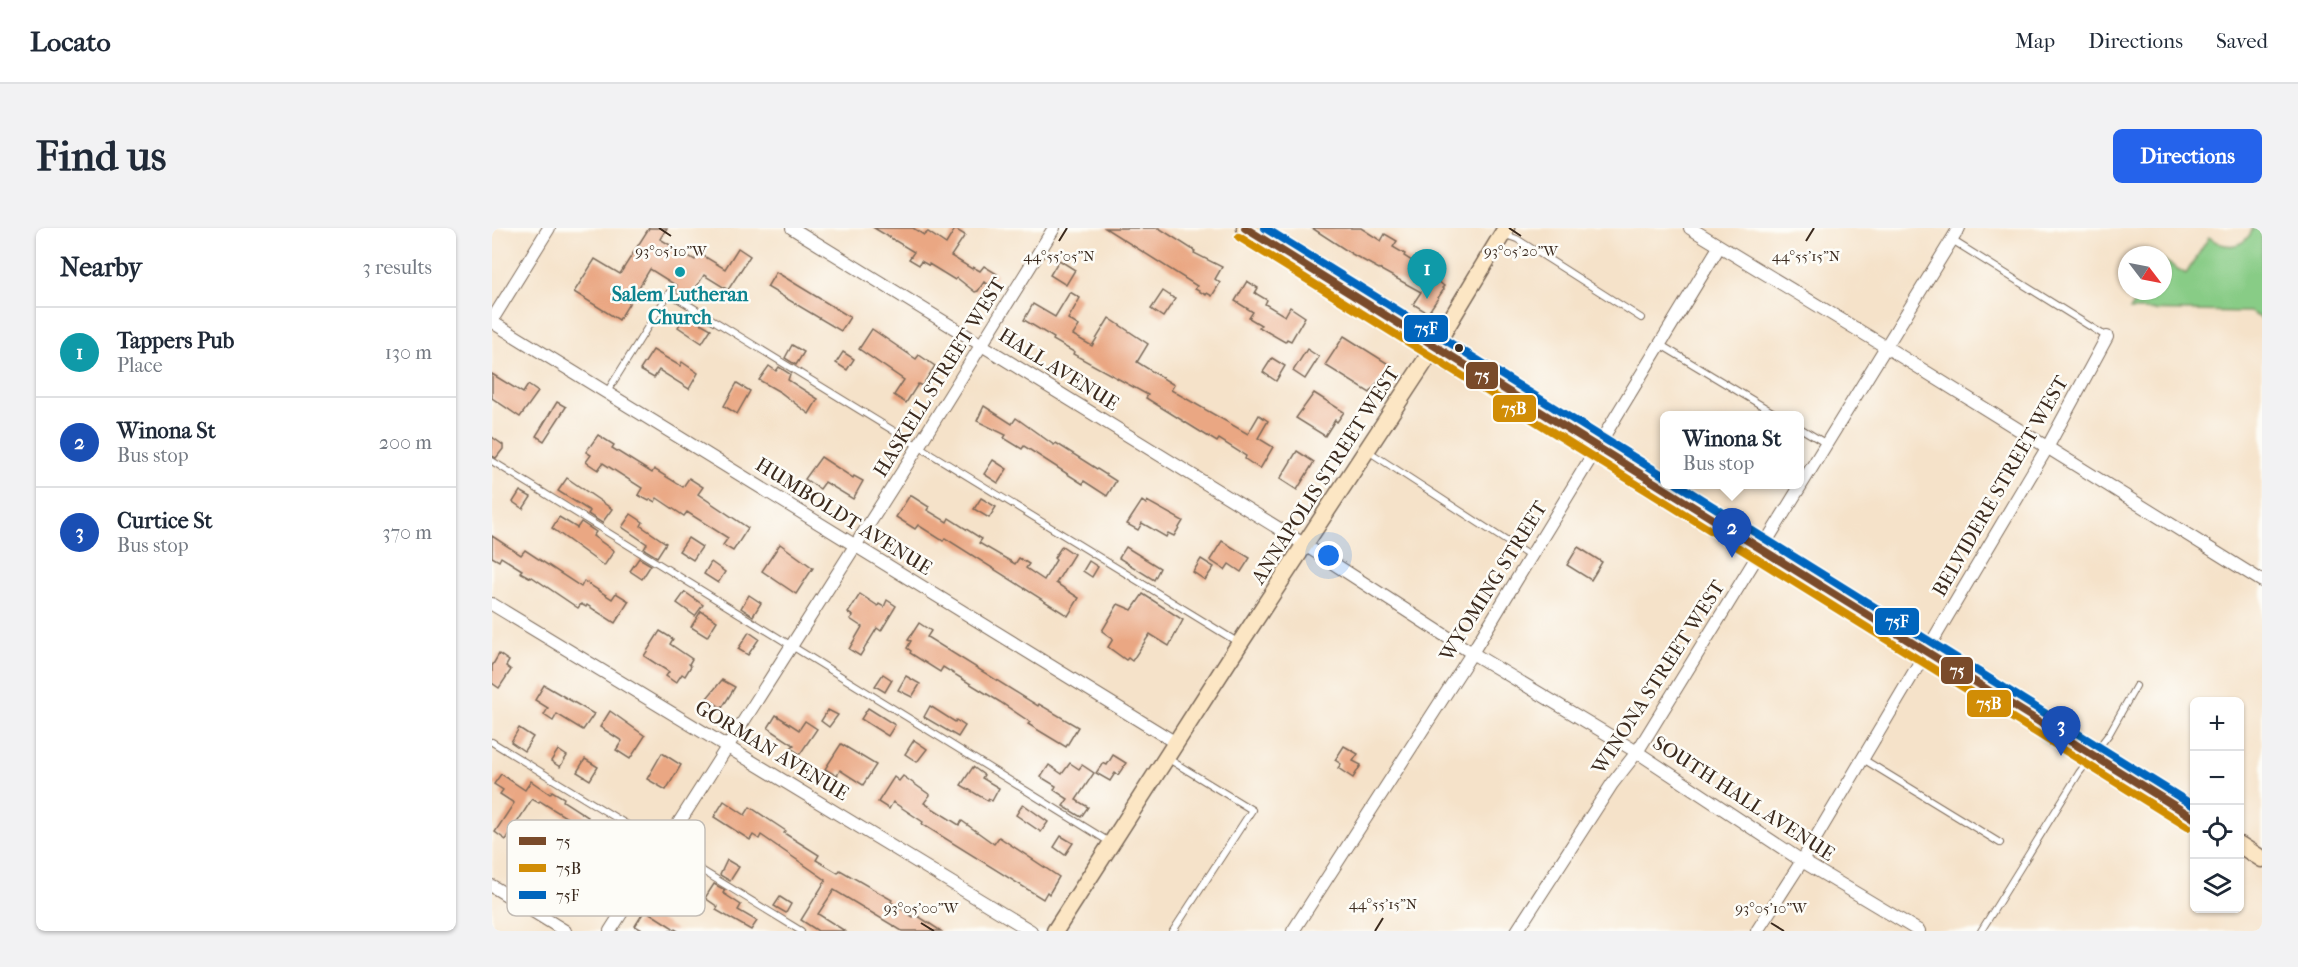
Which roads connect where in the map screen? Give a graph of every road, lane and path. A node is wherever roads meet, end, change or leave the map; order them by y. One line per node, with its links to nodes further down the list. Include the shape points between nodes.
1 (549, 228): 11 (street)
2 (792, 228): 13 (street, HALL AVENUE)
3 (1054, 228): 13 (street, HASKELL STREET WEST)
4 (1245, 228): 15 (street)
5 (1690, 228): 9 (street)
6 (1959, 228): 8 (street, WINONA STREET WEST)
7 (1504, 231): 10 (lane); 15 (street, ANNAPOLIS STREET WEST)
8 (1951, 240): 12 (lane); 16 (street, WINONA STREET WEST)
9 (1719, 247): 14 (street, WYOMING STREET); 16 (street)
10 (1641, 318)
11 (492, 321): 17 (street, HUMBOLDT AVENUE)
12 (2107, 337): 23 (street, BELVIDERE STREET WEST)
13 (983, 345): 21 (street, HASKELL STREET WEST); 30 (street, HALL AVENUE)
14 (1661, 345): 18 (lane); 22 (street, WYOMING STREET)
15 (1436, 346): 22 (street); 24 (street, ANNAPOLIS STREET WEST)
16 (1886, 346): 20 (street, WINONA STREET WEST); 23 (street)
17 (607, 392): 21 (lane, via 669,293); 31 (street, HUMBOLDT AVENUE)
18 (1771, 411)
19 (1804, 430): 20 (lane)
20 (1825, 443): 26 (street, WINONA STREET WEST)
21 (918, 447): 31 (street, HASKELL STREET WEST); 36 (lane)
22 (1597, 448): 27 (street); 33 (street, WYOMING STREET)
23 (2047, 448): 34 (street); 38 (street, BELVIDERE STREET WEST)
24 (1367, 450): 30 (street, ANNAPOLIS STREET WEST); 33 (lane)
25 (492, 461): 37 (lane)
26 (1804, 479)
27 (1660, 487)
28 (1664, 489): 32 (street)
29 (1798, 489): 32 (street, WINONA STREET WEST)
30 (1305, 544): 36 (street, ANNAPOLIS STREET WEST); 39 (street, SOUTH HALL AVENUE)
31 (856, 546): 37 (street, HASKELL STREET WEST); 43 (street, HUMBOLDT AVENUE)
32 (1763, 550): 38 (street); 44 (street, WINONA STREET WEST)
33 (1531, 557): 39 (street, WYOMING STREET)
34 (2262, 581)
35 (492, 604): 42 (street, GORMAN AVENUE)
36 (1240, 643): 43 (street, ANNAPOLIS STREET WEST)
37 (792, 646): 42 (street, HASKELL STREET WEST); 51 (lane)
38 (1927, 652): 45 (street); 46 (street, BELVIDERE STREET WEST)
39 (1472, 653): 44 (street, SOUTH HALL AVENUE); 66 (street, WYOMING STREET)
40 (2136, 686): 45 (lane, via 2109,735)
41 (492, 742): 48 (lane)
42 (728, 746): 49 (street, HASKELL STREET WEST); 63 (street, GORMAN AVENUE)
43 (1171, 750): 51 (street, ANNAPOLIS STREET WEST); 65 (lane, via 1252,810)
44 (1637, 752): 54 (street, SOUTH HALL AVENUE); 67 (street, WINONA STREET WEST, via 1612,784)
45 (2092, 756): 47 (street); 70 (lane)
46 (1863, 759): 50 (lane); 54 (street, BELVIDERE STREET WEST)
47 (2190, 816)
48 (619, 820)
49 (682, 820)
50 (2000, 843)
51 (1111, 844): 64 (street, ANNAPOLIS STREET WEST)
52 (2244, 847): 53 (street)
53 (2261, 856)
54 (1802, 861): 68 (street, BELVIDERE STREET WEST); 69 (street, SOUTH HALL AVENUE)
55 (705, 873): 62 (lane)
56 (492, 886): 57 (street)
57 (507, 895)
58 (541, 916): 60 (street)
59 (620, 916): 61 (street, HASKELL STREET WEST)
60 (565, 931)
61 (610, 931)
62 (801, 931)
63 (1031, 931)
64 (1055, 931)
65 (1173, 931)
66 (1293, 931)
67 (1518, 931)
68 (1757, 931)
69 (1919, 931)
70 (1981, 931)

